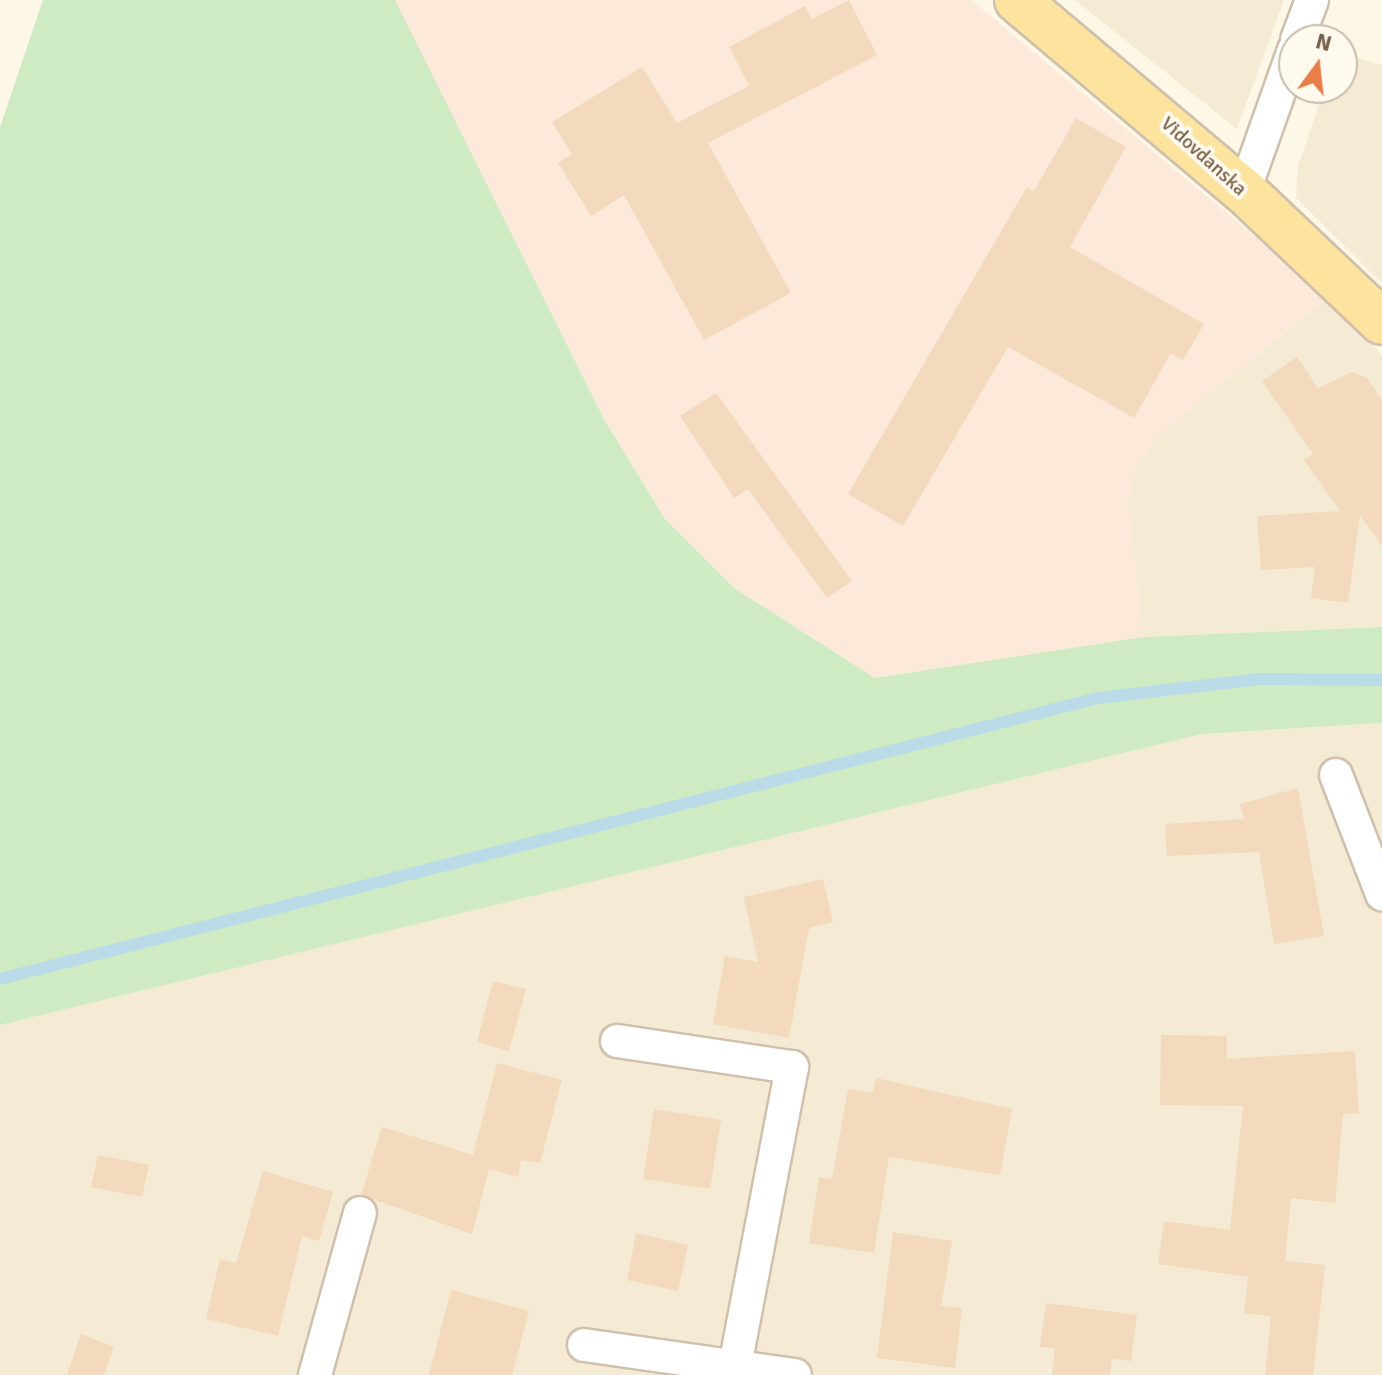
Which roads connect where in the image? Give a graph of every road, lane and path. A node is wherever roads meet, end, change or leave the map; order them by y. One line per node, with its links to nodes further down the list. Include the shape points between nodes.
1 (1017, 0): 5 (main road, Vidovdanska)
2 (1312, 0): 3 (street)
3 (1303, 24)
4 (1278, 95): 5 (street)
5 (1244, 191): 6 (main road, Vidovdanska)
6 (1382, 322)
7 (1336, 775): 8 (street)
8 (1382, 894)
9 (617, 1041): 12 (street, via 792,1067)
10 (360, 1213): 13 (street)
11 (584, 1345): 12 (street)
12 (734, 1371): 14 (street)
13 (315, 1375)
14 (795, 1375)

